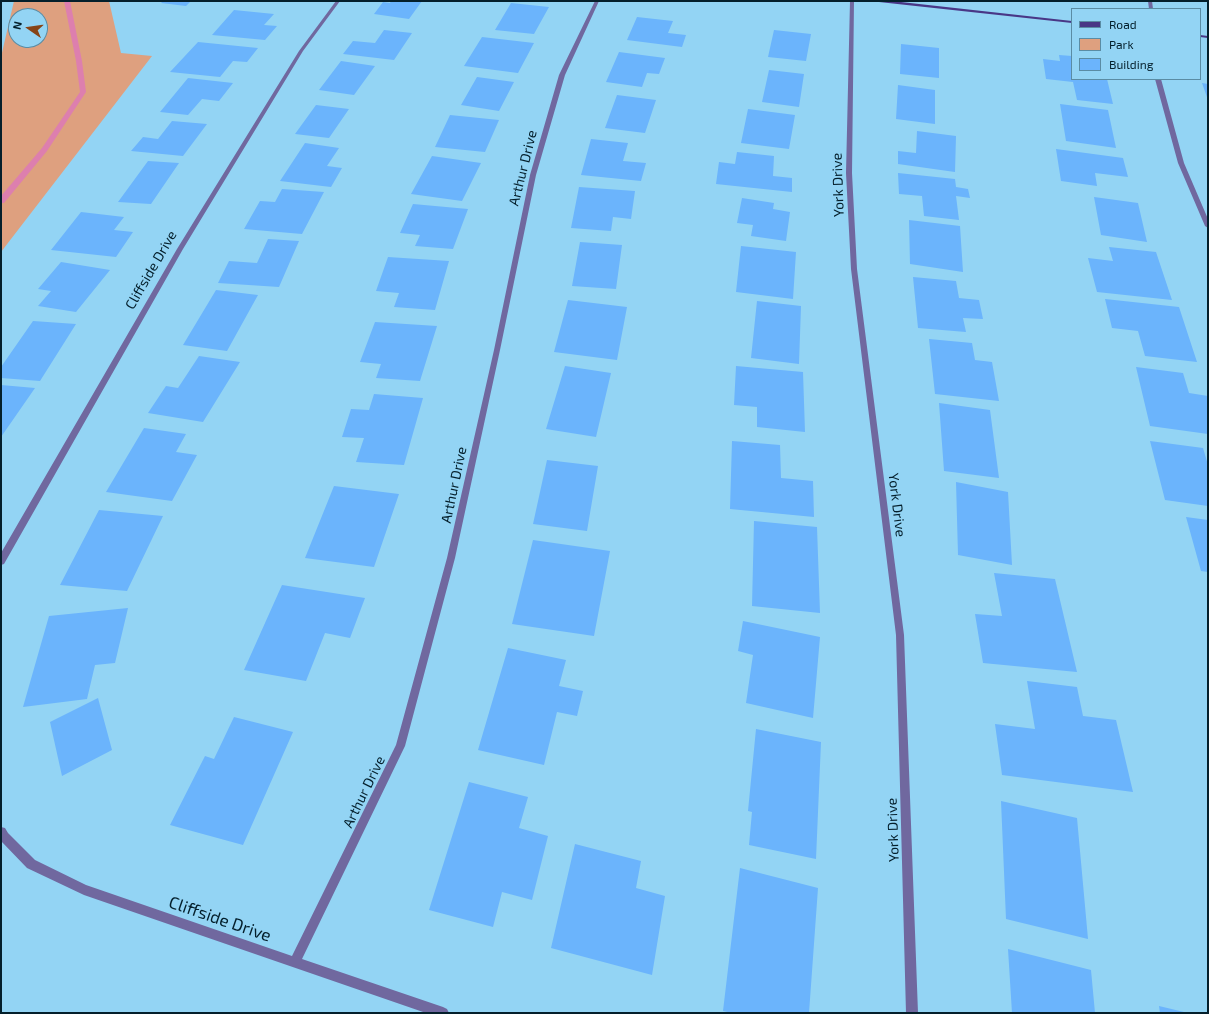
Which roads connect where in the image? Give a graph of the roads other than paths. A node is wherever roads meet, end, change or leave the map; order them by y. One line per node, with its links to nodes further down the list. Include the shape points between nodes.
1 (338, 1): 8 (street, Cliffside Drive, via 301,51 180,249)
2 (597, 1): 10 (street, Arthur Drive, via 562,75 532,175 451,558 400,746)
3 (852, 1): 12 (street, York Drive, via 849,173 854,269 900,635)
4 (879, 1): 5 (main road)
5 (1071, 22)
6 (1158, 80): 7 (street, via 1181,163)
7 (1208, 226)
8 (1, 561)
9 (1, 832): 10 (street, Cliffside Drive, via 31,864 84,890)
10 (296, 962): 11 (street, Cliffside Drive)
11 (443, 1013)
12 (912, 1013)

